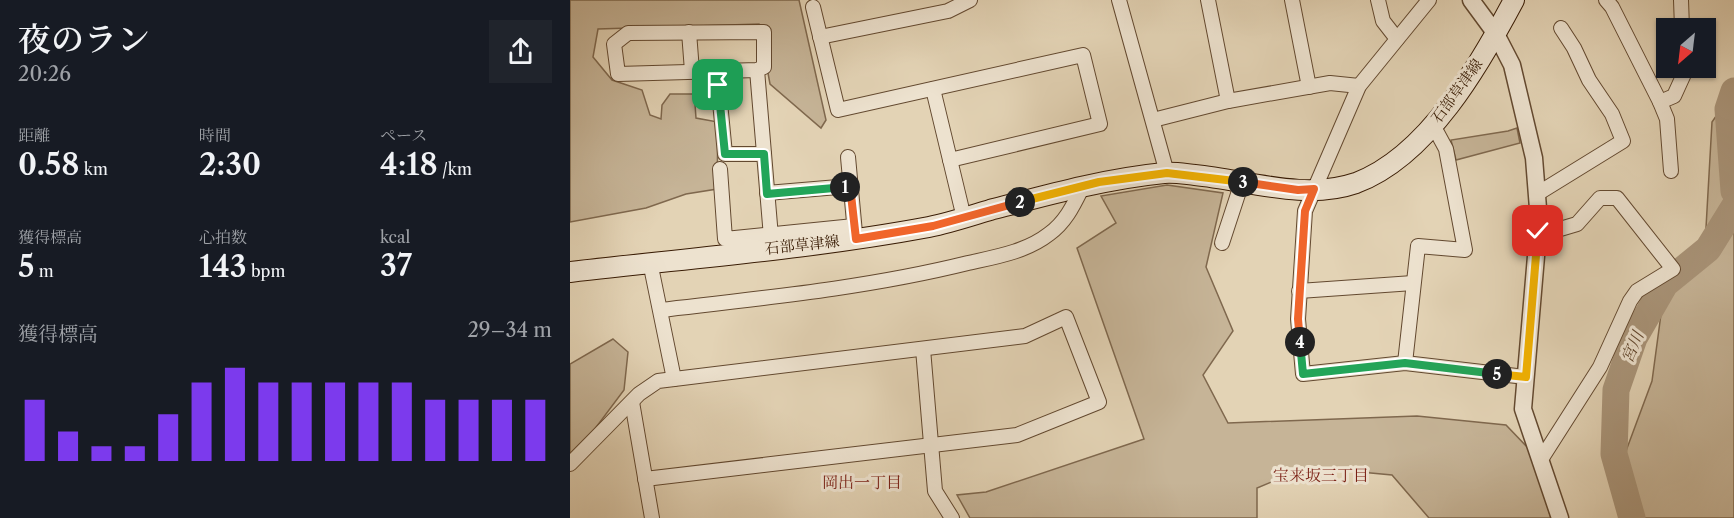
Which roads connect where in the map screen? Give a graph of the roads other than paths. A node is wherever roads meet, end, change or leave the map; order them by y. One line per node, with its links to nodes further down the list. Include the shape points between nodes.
1 (970, 0): 16 (street, via 948,11)
2 (1119, 0): 27 (street)
3 (1208, 0): 25 (street)
4 (1292, 0): 23 (street)
5 (1378, 0): 17 (street, via 1383,21)
6 (1429, 0): 17 (street)
7 (1471, 0): 15 (street)
8 (1514, 0): 15 (main road, 石部草津線)
9 (1606, 0): 26 (street)
10 (1680, 0): 12 (street)
11 (813, 7): 16 (street)
12 (1681, 18)
13 (1561, 28): 40 (street, via 1612,114 1623,141)
14 (689, 33): 18 (street, via 764,32 765,67); 19 (street); 19 (street, via 628,33 614,44 618,74)
15 (1496, 34): 28 (main road, 石部草津線); 40 (street, via 1512,65 1534,158)
16 (820, 37): 24 (street, via 838,110)
17 (1397, 39): 22 (street)
18 (757, 70): 20 (street); 29 (street)
19 (692, 71): 20 (street)
20 (717, 71): 29 (street, via 725,154)
21 (1682, 78): 26 (street, via 1674,96)
22 (1359, 86): 23 (street, via 1330,82); 38 (street)
23 (1310, 87): 25 (street)
24 (933, 89): 31 (street); 31 (street, via 1083,55 1100,124)
25 (1228, 101): 27 (street)
26 (1660, 102): 33 (street, via 1667,119)
27 (1153, 120): 34 (street)
28 (1433, 125): 38 (main road, 石部草津線, via 1387,166 1356,183); 48 (street, via 1446,150 1465,250 1418,246)
29 (764, 154): 39 (street)
30 (848, 157): 36 (street)
31 (950, 160): 41 (street)
32 (720, 169): 44 (street, via 725,239)
33 (1671, 171)
34 (1167, 173): 35 (main road, 石部草津線); 37 (main road, 石部草津線)
35 (1242, 182): 38 (main road, 石部草津線); 45 (street)
36 (850, 186): 39 (street); 43 (street)
37 (1083, 186): 41 (main road, 石部草津線); 50 (street, via 1070,213 1049,234 1015,252 939,271 813,292)
38 (1314, 189): 49 (street, via 1305,211)
39 (767, 194): 44 (street)
40 (1537, 194): 42 (street)
41 (964, 218): 43 (main road, 石部草津線, via 933,226)
42 (1538, 231): 53 (street); 57 (street, via 1550,232 1577,224 1600,198 1617,198 1673,269 1637,291 1630,301 1600,367)
43 (855, 232): 44 (main road, 石部草津線)
44 (771, 242): 46 (main road, 石部草津線)
45 (1222, 243)
46 (650, 262): 47 (main road, 石部草津線); 50 (street)
47 (570, 272)
48 (1413, 283): 49 (street); 52 (street)
49 (1299, 291): 52 (street, via 1303,374)
50 (660, 310): 54 (street)
51 (923, 349): 54 (street); 56 (street); 56 (street, via 1025,336 1066,317 1099,402 1017,435)
52 (1405, 363): 53 (street)
53 (1526, 377): 57 (street, via 1523,409)
54 (674, 379): 55 (street, via 658,381)
55 (632, 402): 58 (street); 59 (street)
56 (931, 445): 59 (street); 61 (street, via 935,491)
57 (1540, 462): 62 (street)
58 (570, 464)
59 (645, 479): 60 (street)
60 (652, 518)
61 (952, 518)
62 (1560, 518)

